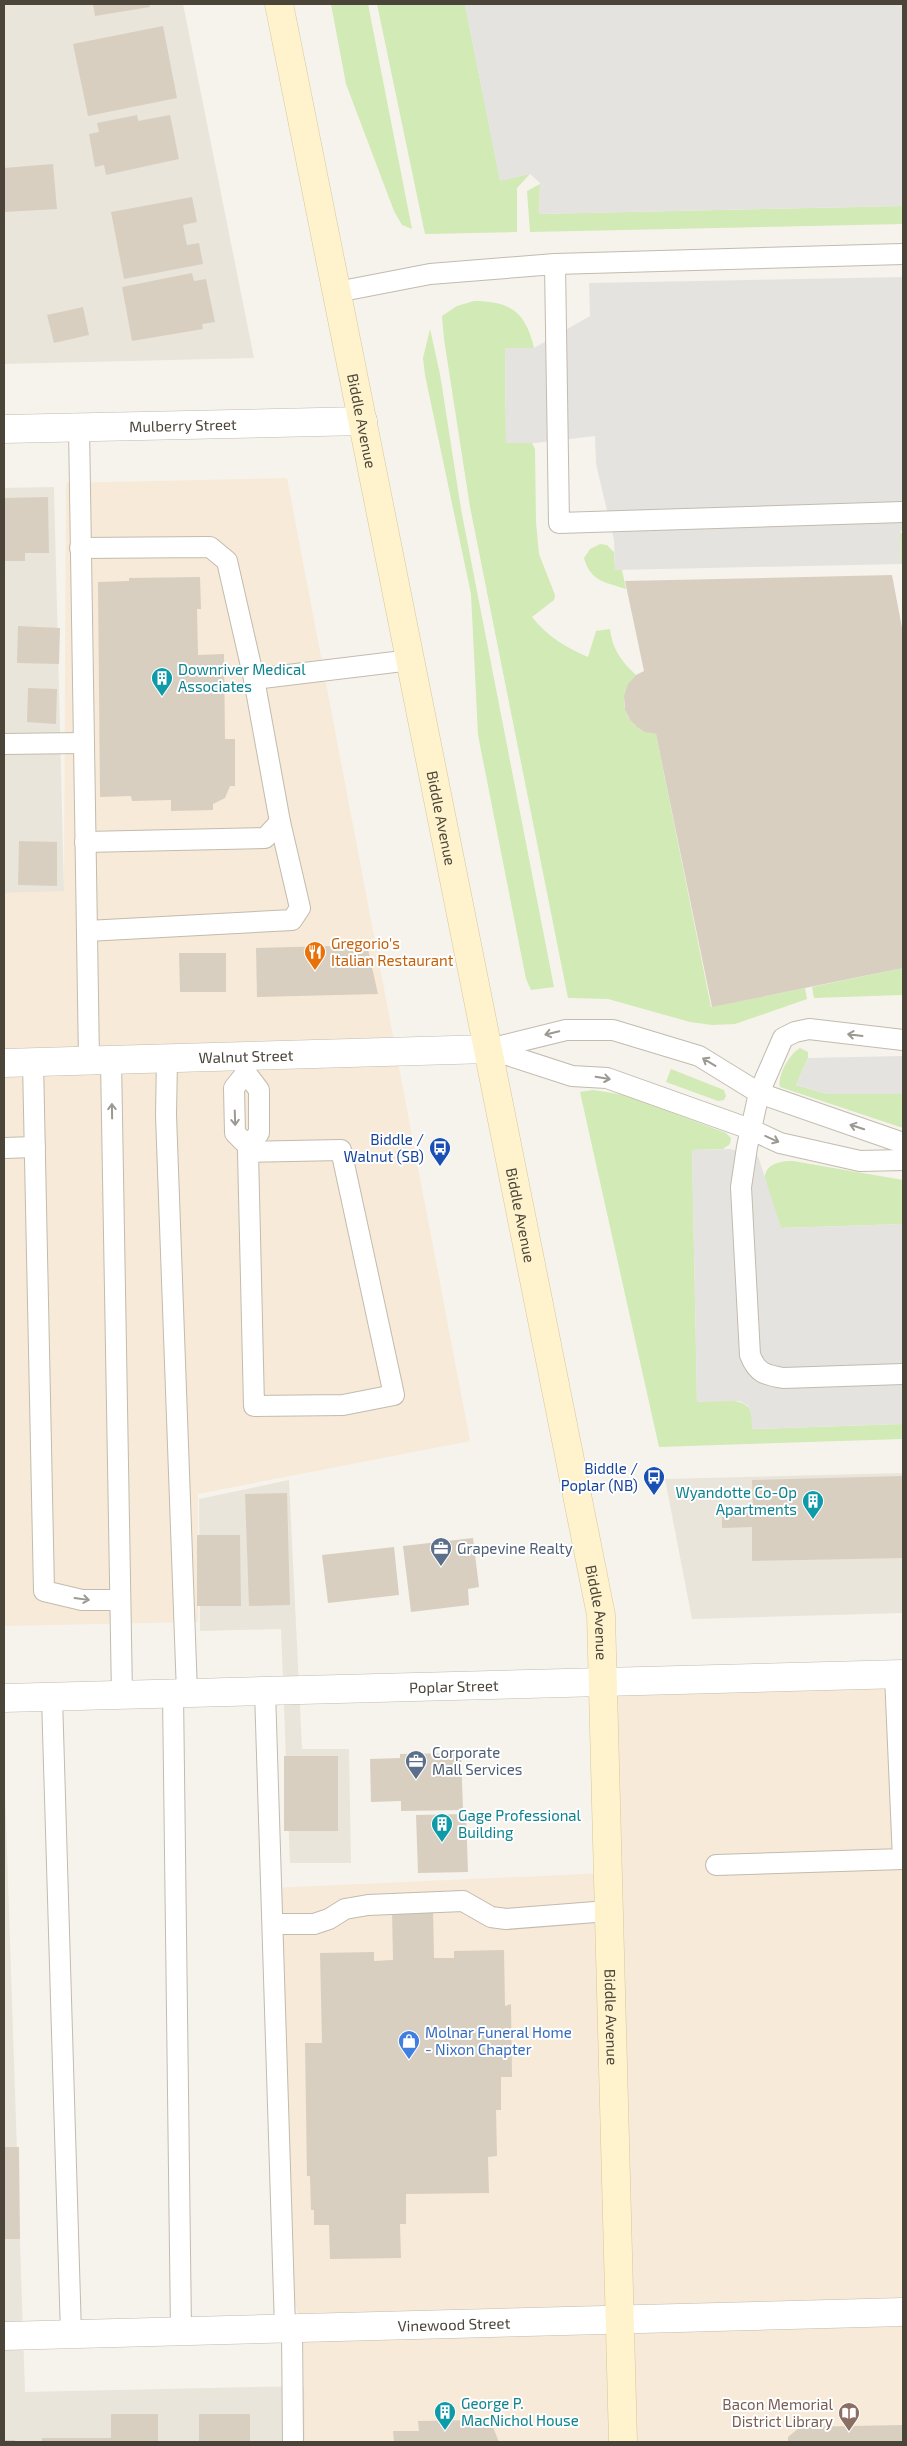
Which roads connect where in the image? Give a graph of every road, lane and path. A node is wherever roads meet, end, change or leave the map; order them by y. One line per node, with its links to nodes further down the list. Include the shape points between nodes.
1 (279, 4): 4 (main road, Biddle Avenue)
2 (903, 254): 3 (lane)
3 (555, 264): 4 (lane, via 430,274); 8 (lane, via 559,524)
4 (337, 292): 5 (main road, Biddle Avenue)
5 (363, 421): 6 (street, Mulberry Street); 10 (main road, Biddle Avenue)
6 (79, 427): 7 (street, Mulberry Street); 9 (lane)
7 (4, 429)
8 (903, 512)
9 (80, 548): 11 (lane, via 210,547 227,561); 12 (lane)
10 (411, 660): 11 (lane); 18 (main road, Biddle Avenue)
11 (254, 679): 14 (lane)
12 (82, 743): 13 (lane); 15 (lane)
13 (4, 744)
14 (280, 822): 15 (lane, via 265,838); 16 (lane, via 300,908 292,920)
15 (85, 842): 16 (lane)
16 (88, 931): 20 (lane)
17 (903, 1040): 24 (lane, one-way to 24, via 809,1029 795,1032 784,1038)
18 (489, 1049): 23 (street, Walnut Street); 24 (lane, one-way to 18, via 699,1056 613,1030 566,1030); 25 (lane, one-way to 25, via 572,1076 606,1078); 34 (main road, Biddle Avenue, via 601,1615)
19 (167, 1058): 20 (street, Walnut Street); 23 (street, Walnut Street); 36 (lane)
20 (100, 1060): 21 (street, Walnut Street); 32 (lane, one-way to 20, via 112,1160)
21 (33, 1062): 22 (street, Walnut Street); 27 (lane)
22 (4, 1063)
23 (245, 1065): 29 (lane, via 234,1088 235,1133)
24 (759, 1093): 25 (lane); 26 (lane, one-way to 24)
25 (750, 1129): 30 (lane, one-way to 30, via 780,1142 860,1161); 31 (lane, via 741,1187 750,1355 754,1367 767,1375 784,1378)
26 (903, 1143)
27 (34, 1147): 28 (lane); 32 (lane, one-way to 32, via 44,1590 82,1600)
28 (4, 1148)
29 (248, 1149): 29 (lane, via 254,1406 343,1405 394,1394 341,1150)
30 (903, 1160)
31 (903, 1374)
32 (120, 1600): 37 (lane)
33 (899, 1674): 34 (street, Poplar Street); 40 (lane, via 903,1859)
34 (602, 1682): 35 (street, Poplar Street); 41 (main road, Biddle Avenue)
35 (265, 1691): 36 (street, Poplar Street); 42 (lane)
36 (180, 1693): 37 (street, Poplar Street); 46 (lane)
37 (122, 1695): 38 (street, Poplar Street)
38 (52, 1697): 39 (street, Poplar Street); 47 (lane)
39 (4, 1698)
40 (716, 1865)
41 (608, 1911): 42 (lane, via 506,1919 491,1917 463,1901 454,1901 368,1905 345,1909 314,1924); 44 (main road, Biddle Avenue)
42 (272, 1924): 45 (lane)
43 (903, 2312): 44 (street, Vinewood Street)
44 (618, 2319): 45 (street, Vinewood Street); 50 (main road, Biddle Avenue)
45 (288, 2328): 46 (street, Vinewood Street); 49 (lane)
46 (181, 2331): 47 (street, Vinewood Street)
47 (71, 2334): 48 (street, Vinewood Street)
48 (4, 2336)
49 (294, 2442)
50 (623, 2442)

